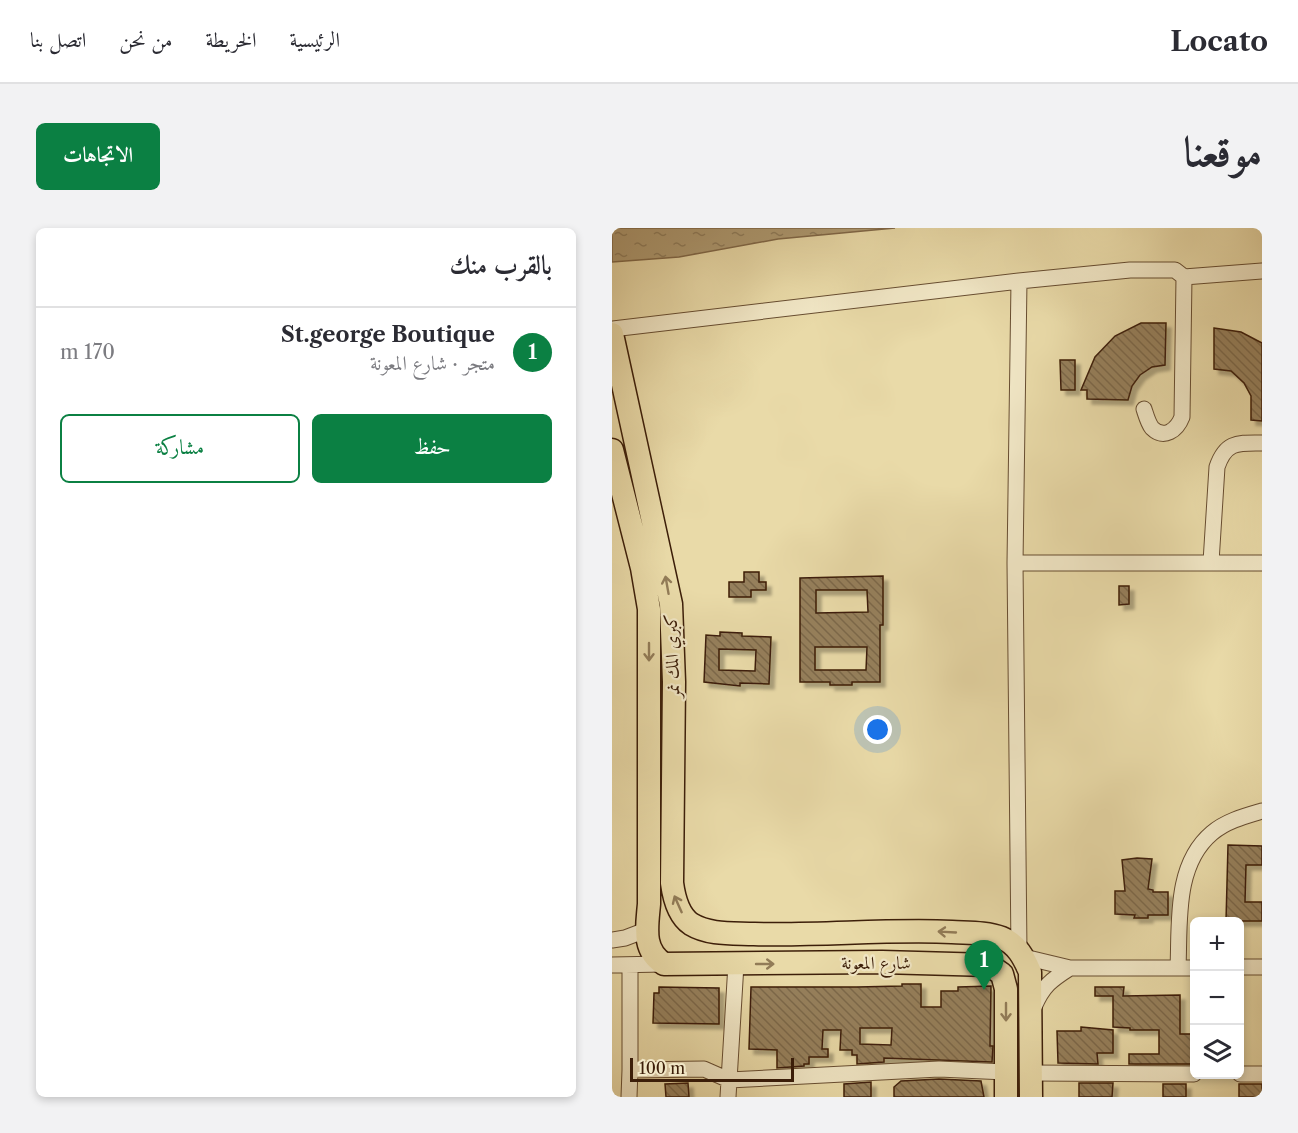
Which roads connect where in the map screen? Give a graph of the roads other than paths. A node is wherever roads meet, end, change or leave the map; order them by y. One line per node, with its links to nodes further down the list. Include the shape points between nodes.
1 (1262, 271): 2 (street)
2 (1184, 277): 3 (street, via 1175,270 1161,269); 5 (street, via 1182,417 1178,426 1161,433 1152,428)
3 (1019, 281): 4 (street, via 626,326); 9 (street)
4 (612, 332): 12 (highway, كبري المك نمر, one-way to 4, via 686,920 673,892 673,627 665,572)
5 (1144, 410)
6 (1262, 443): 8 (street, via 1230,446 1221,453)
7 (612, 450): 13 (highway, كبري المك نمر, one-way to 13, via 649,609)
8 (1210, 562): 9 (street); 10 (street)
9 (1016, 563): 15 (street)
10 (1262, 563)
11 (1262, 811): 24 (street, via 1213,832 1197,849 1181,898)
12 (703, 929): 15 (highway, شارع المعونة, one-way to 12, via 1011,943 987,934 744,934); 20 (highway, via 709,948)
13 (646, 930): 14 (street); 16 (highway, via 650,950)
14 (612, 940)
15 (1021, 954): 23 (street); 26 (highway, via 1030,972)
16 (664, 964): 19 (street); 20 (highway, شارع المعونة)
17 (736, 964): 20 (highway, شارع المعونة); 28 (highway, شارع المعونة, one-way to 28, via 989,965 1002,975 1006,988); 33 (street)
18 (612, 965): 19 (street)
19 (630, 965): 27 (street)
20 (697, 965)
21 (1244, 967): 22 (street)
22 (1262, 967)
23 (1070, 968): 24 (street); 26 (street, via 1042,990)
24 (1178, 968): 25 (street)
25 (1190, 968)
26 (1030, 1015): 29 (highway)
27 (630, 1070): 33 (street, via 704,1069); 34 (street)
28 (1006, 1072): 33 (street, via 939,1069); 36 (highway, شارع المعونة)
29 (1030, 1073): 30 (street); 37 (highway)
30 (1190, 1074)
31 (1244, 1074): 32 (street)
32 (1262, 1074)
33 (729, 1080): 35 (street)
34 (629, 1097)
35 (728, 1097)
36 (1006, 1097)
37 (1031, 1097)

